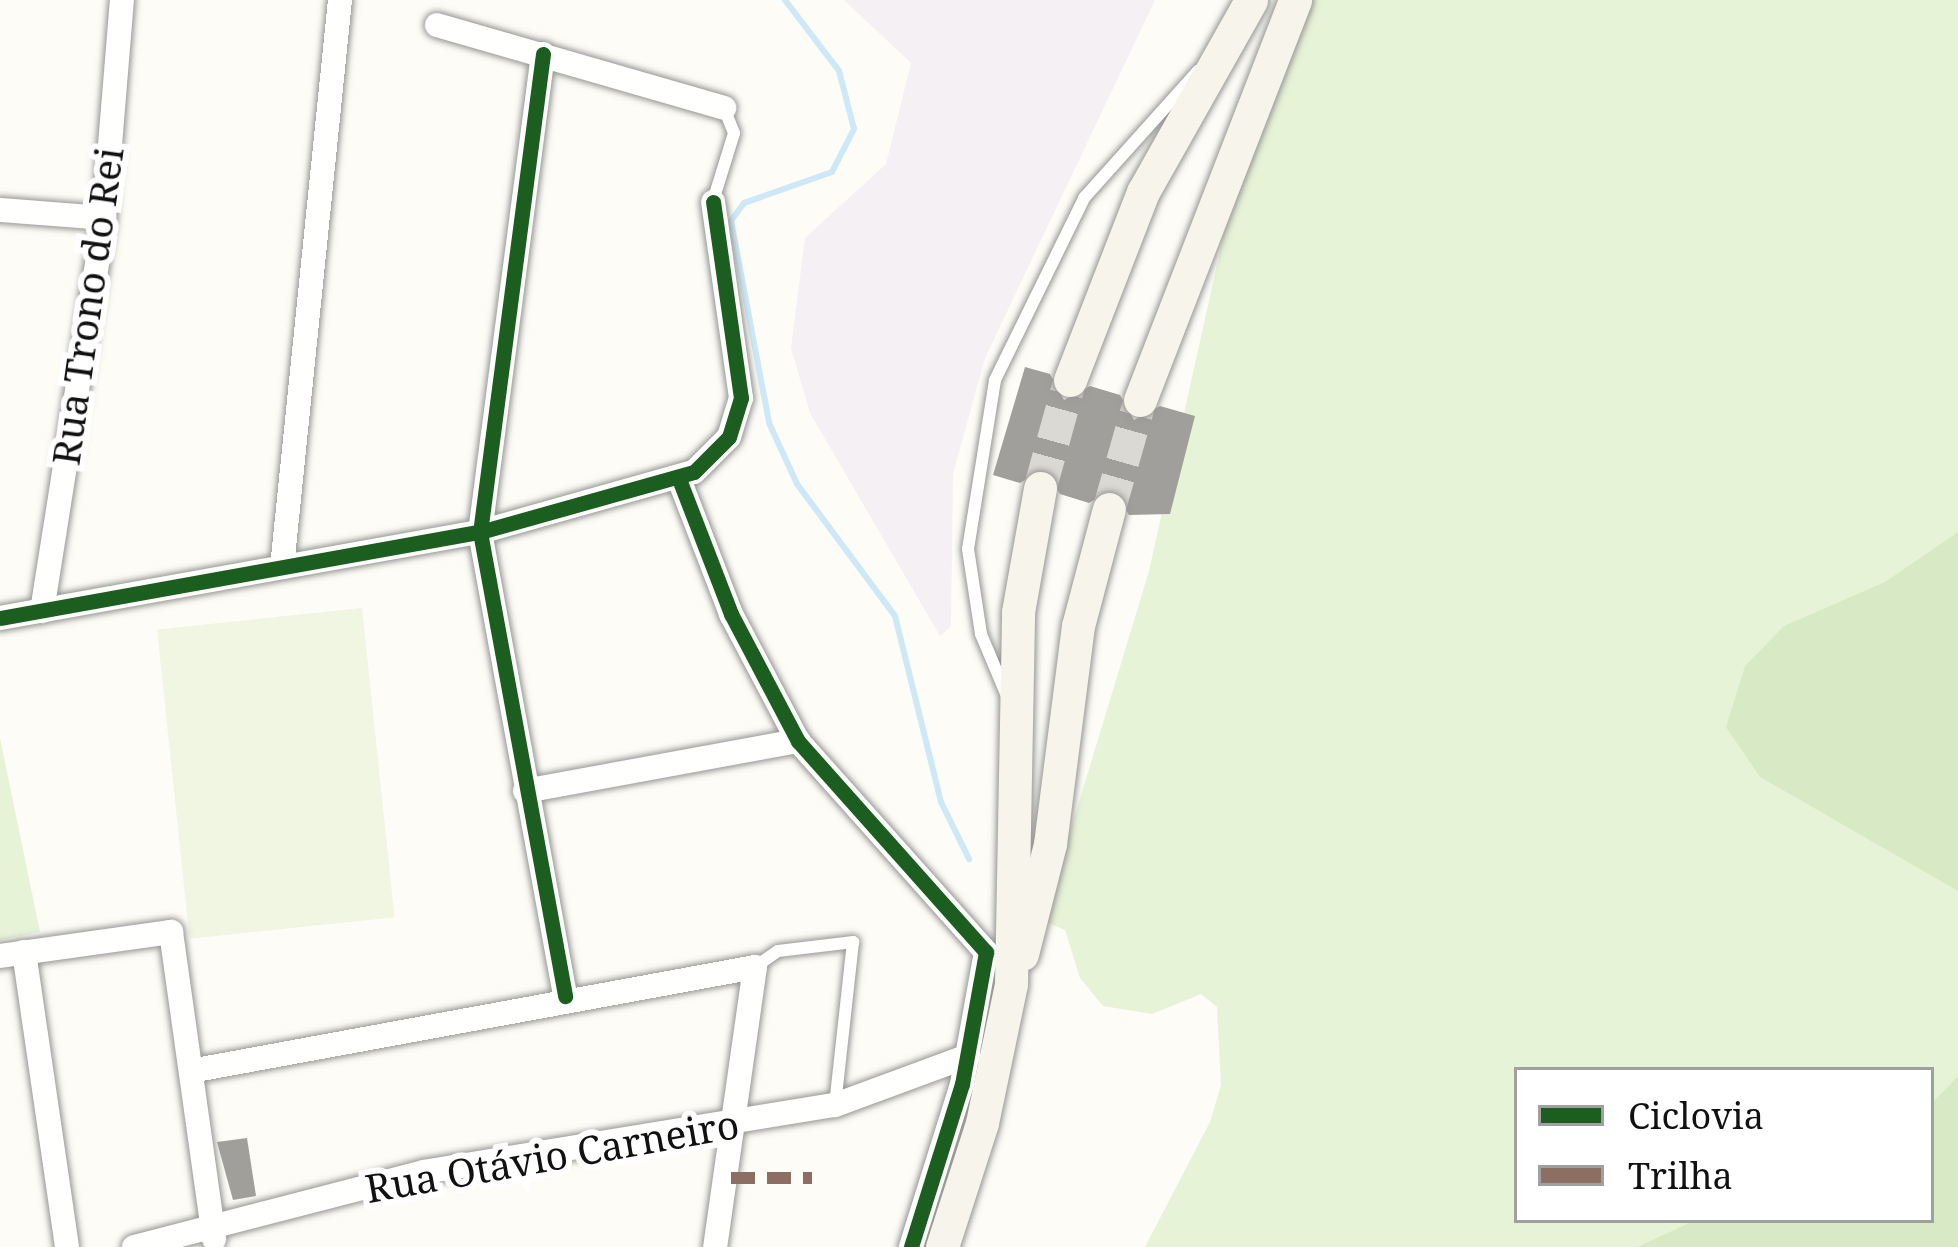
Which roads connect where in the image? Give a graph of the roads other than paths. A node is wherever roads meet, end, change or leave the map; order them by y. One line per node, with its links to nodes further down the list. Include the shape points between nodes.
1 (122, 0): 11 (street, Rua Trono do Rei)
2 (340, 0): 18 (street)
3 (1251, 0): 6 (main road)
4 (1295, 0): 13 (main road)
5 (437, 25): 7 (street)
6 (1227, 48): 12 (main road, via 1143,192); 21 (lane, via 1153,113 1084,197 995,380 970,505 969,578 986,648)
7 (544, 54): 8 (street); 17 (street)
8 (724, 108): 9 (lane, via 734,133)
9 (712, 202): 14 (street, via 741,398 717,455)
10 (0, 210): 11 (street)
11 (104, 218): 19 (street, Rua Trono do Rei)
12 (1070, 380)
13 (1140, 400)
14 (679, 479): 17 (street); 22 (street, via 731,614)
15 (1040, 488): 21 (main road, via 1020,583)
16 (1109, 509): 26 (main road, via 1073,652 1043,880)
17 (480, 532): 18 (street); 23 (street)
18 (282, 567): 19 (street)
19 (42, 611): 20 (street)
20 (0, 618)
21 (1016, 712): 26 (main road)
22 (798, 741): 23 (street); 28 (street, via 986,952)
23 (525, 791): 27 (street)
24 (12, 954): 29 (street, via 171,932); 33 (street)
25 (755, 967): 27 (street); 30 (lane, via 778,951 853,942); 31 (street)
26 (1011, 983): 37 (main road, via 982,1123)
27 (565, 996): 29 (street)
28 (968, 1056): 30 (street, Rua Otávio Carneiro); 36 (street)
29 (196, 1070): 32 (street)
30 (835, 1105): 31 (street, Rua Otávio Carneiro)
31 (734, 1124): 32 (street, Rua Otávio Carneiro, via 424,1172 242,1214); 35 (street)
32 (215, 1240): 34 (street, Rua Otávio Carneiro)
33 (67, 1247)
34 (134, 1247)
35 (715, 1247)
36 (911, 1247)
37 (942, 1247)

